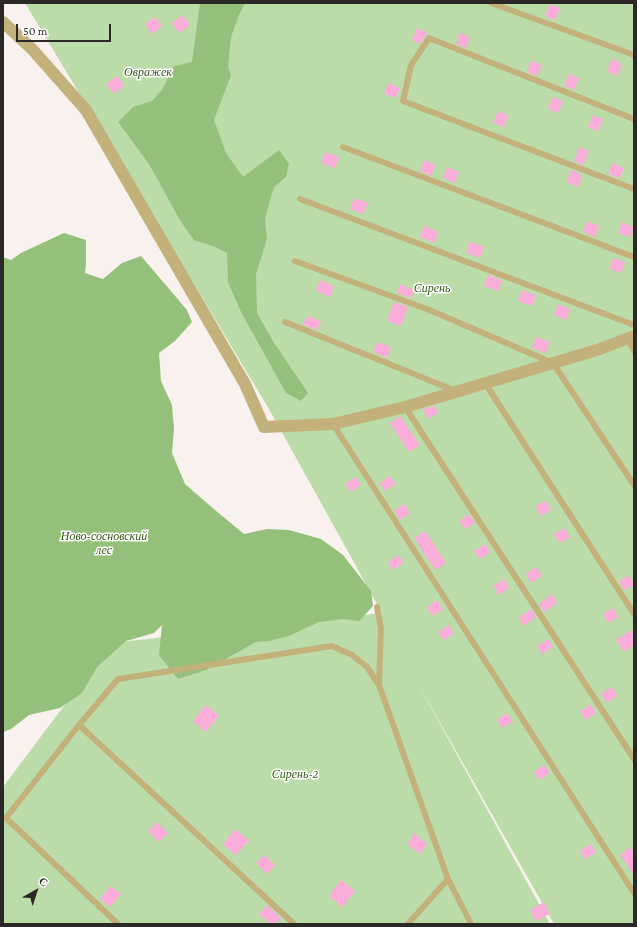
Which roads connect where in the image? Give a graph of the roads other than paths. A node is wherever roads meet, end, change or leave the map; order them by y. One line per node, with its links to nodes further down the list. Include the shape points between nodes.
1 (490, 3): 3 (lane)
2 (3, 22): 18 (street, via 32,49 86,110 244,384 264,427)
3 (634, 55)
4 (634, 119): 6 (lane, via 429,38 411,65 403,101)
5 (344, 147): 8 (lane)
6 (634, 188)
7 (300, 199): 11 (lane)
8 (634, 256)
9 (295, 261): 14 (lane, via 427,310)
10 (285, 322): 16 (lane)
11 (634, 325)
12 (631, 337): 13 (lane); 14 (street)
13 (634, 351)
14 (553, 363): 15 (street); 19 (lane)
15 (485, 383): 16 (street); 21 (lane)
16 (458, 391): 17 (street)
17 (405, 407): 18 (street); 24 (lane)
18 (333, 424): 27 (lane)
19 (634, 485)
20 (377, 607): 22 (lane, via 381,628)
21 (634, 614)
22 (378, 685): 23 (lane, via 367,667 352,655 332,646 118,679); 26 (lane)
23 (79, 725): 25 (lane); 29 (lane)
24 (634, 759)
25 (4, 820): 28 (lane)
26 (448, 879): 30 (lane); 31 (lane)
27 (634, 893)
28 (118, 924)
29 (294, 924)
30 (408, 924)
31 (471, 924)

